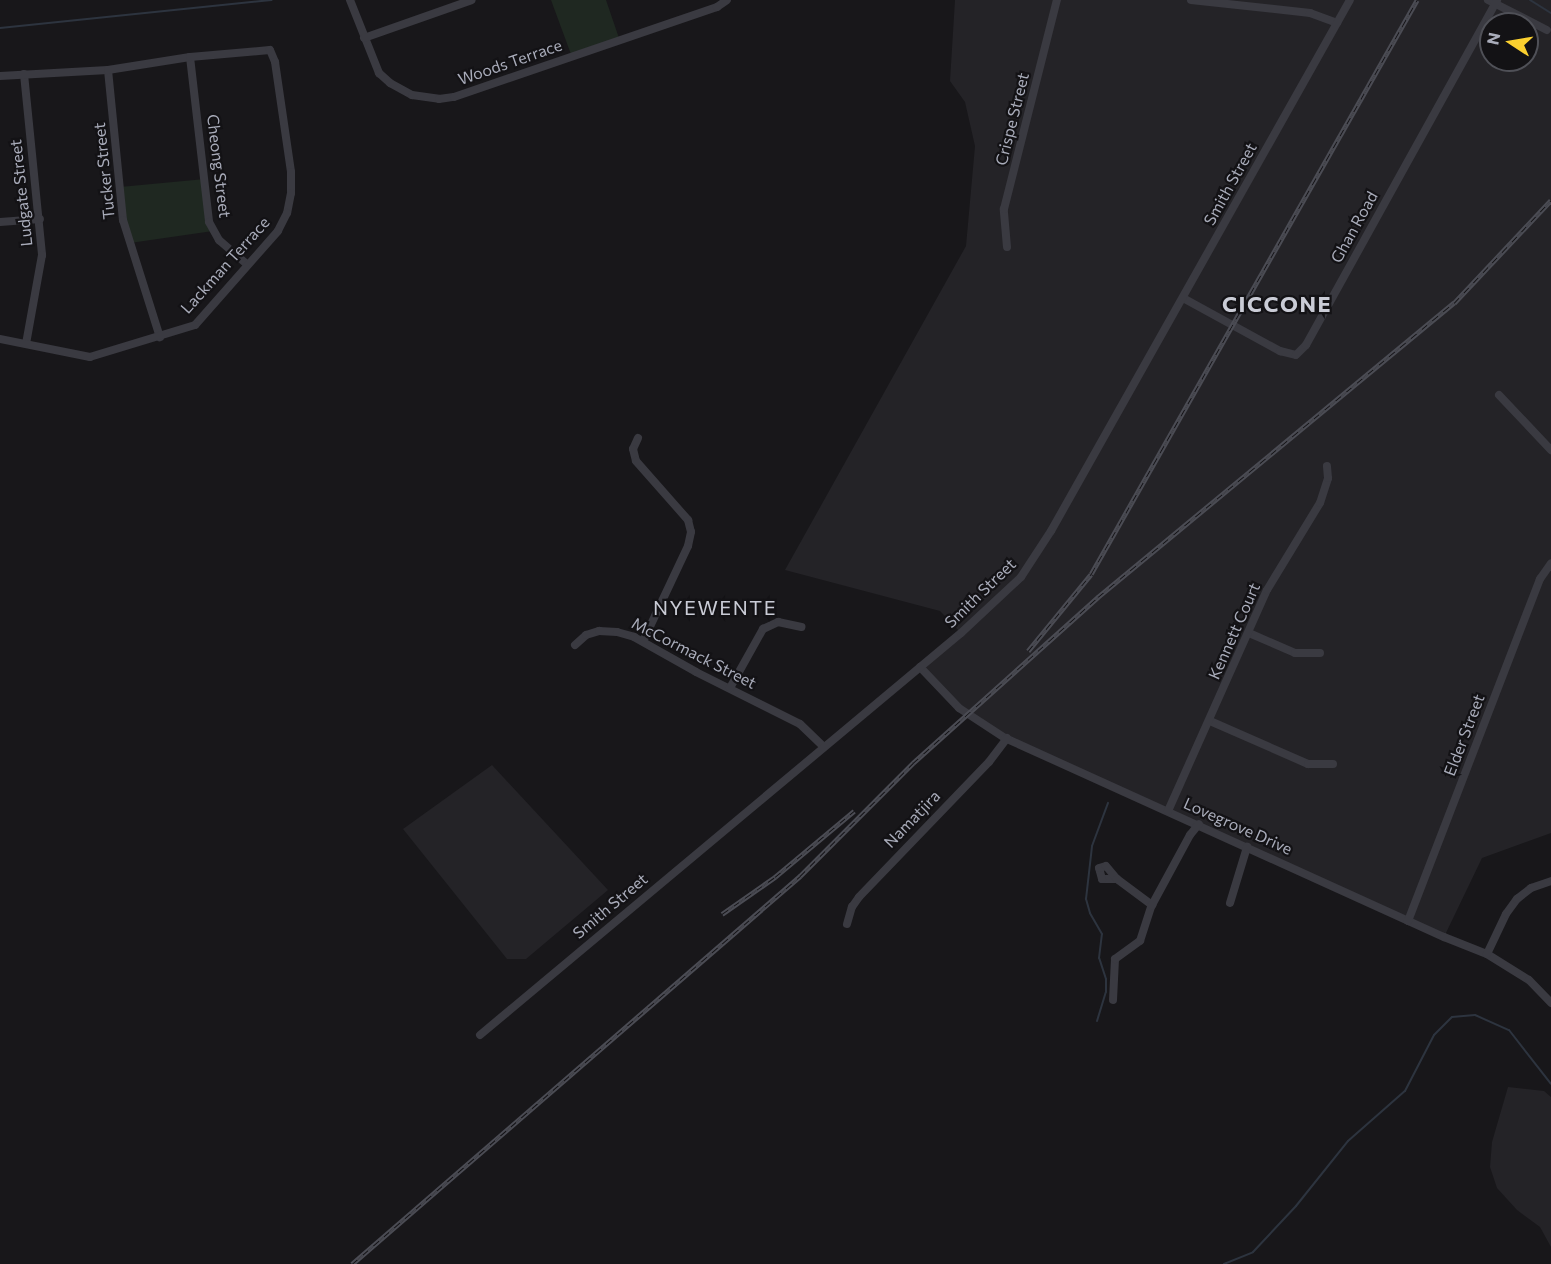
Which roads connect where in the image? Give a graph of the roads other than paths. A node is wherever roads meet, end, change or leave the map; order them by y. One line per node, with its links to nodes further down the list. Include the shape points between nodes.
1 (350, 0): 10 (street, Woods Terrace)
2 (472, 0): 10 (street)
3 (727, 0): 10 (street, Woods Terrace, via 696,15 439,99 412,95 390,83 379,73)
4 (1058, 0): 17 (street, Crispe Street, via 1004,209)
5 (1191, 0): 8 (street, via 1310,13)
6 (1350, 0): 8 (street, Smith Street)
7 (1493, 1): 9 (street); 19 (street, Ghan Road, via 1306,345 1296,355 1280,351)
8 (1337, 23): 19 (street, Smith Street)
9 (1547, 30)
10 (364, 38)
11 (190, 57): 12 (street, Lackman Terrace); 18 (street, Cheong Street, via 209,222 219,240); 18 (street, Lackman Terrace, via 270,50 275,62 291,193 278,231)
12 (108, 70): 13 (street, Lackman Terrace); 20 (street, Tucker Street, via 123,220)
13 (24, 74): 14 (street, Lackman Terrace); 15 (street, Ludgate Street)
14 (0, 75)
15 (40, 219): 16 (street); 22 (street, Ludgate Street, via 42,255)
16 (0, 222)
17 (1007, 247)
18 (247, 264): 20 (street, Lackman Terrace, via 195,324)
19 (1184, 298): 33 (street, Smith Street, via 1030,565 987,611)
20 (160, 337): 22 (street, Lackman Terrace, via 90,357)
21 (0, 339): 22 (street, Lackman Terrace)
22 (26, 345)
23 (1499, 395): 25 (street)
24 (638, 438): 30 (street, via 633,449 636,461 688,520 691,532 688,546)
25 (1551, 450)
26 (1327, 465): 29 (street, Kennett Court, via 1328,478 1320,503 1267,590)
27 (1551, 563): 46 (street, Elder Street, via 1540,579)
28 (801, 627): 34 (street, via 778,622 763,629)
29 (1249, 633): 32 (street, via 1295,653); 35 (street, Kennett Court)
30 (642, 641): 31 (street, McCormack Street, via 610,631 590,633); 34 (street, McCormack Street)
31 (575, 645)
32 (1320, 653)
33 (920, 667): 36 (street, Lovegrove Drive, via 959,708); 37 (street, Smith Street)
34 (730, 688): 37 (street, McCormack Street, via 800,724)
35 (1210, 722): 38 (street, via 1308,764); 39 (street, Kennett Court)
36 (1007, 738): 39 (street, Lovegrove Drive); 47 (street, Namatjira, via 989,762 859,897)
37 (824, 747): 51 (street, Smith Street)
38 (1333, 764)
39 (1168, 811): 40 (street, Lovegrove Drive)
40 (1199, 825): 41 (street, Lovegrove Drive); 45 (street)
41 (1247, 847): 44 (street); 46 (street, Lovegrove Drive)
42 (1117, 879): 45 (street)
43 (1551, 881): 48 (street, via 1531,888 1517,899)
44 (1230, 903)
45 (1152, 906): 49 (street, via 1140,941 1115,959)
46 (1408, 921): 48 (street, Lovegrove Drive)
47 (847, 924)
48 (1487, 954): 50 (street, Lovegrove Drive, via 1529,980)
49 (1113, 1000)
50 (1551, 1003)
51 (480, 1035)

